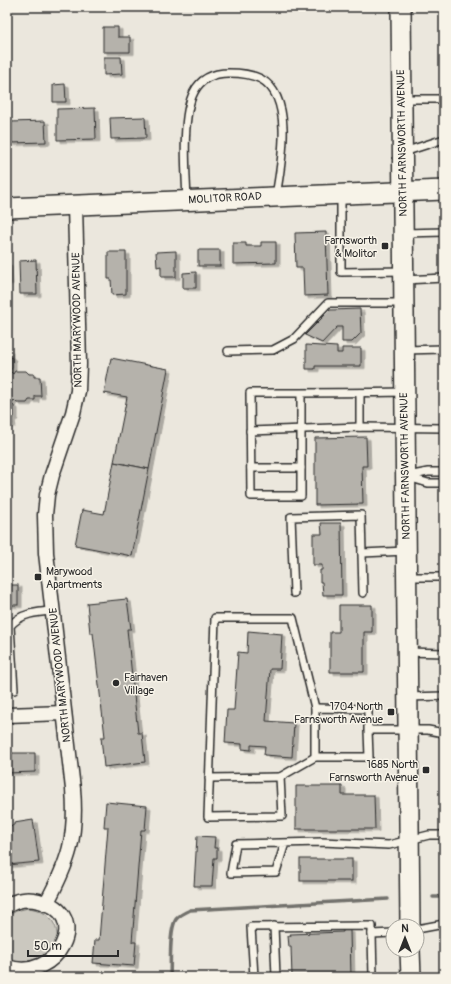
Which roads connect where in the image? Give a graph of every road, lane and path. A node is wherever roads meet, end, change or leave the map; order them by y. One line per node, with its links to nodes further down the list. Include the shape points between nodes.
1 (401, 7): 2 (main road, NORTH FARNSWORTH AVENUE)
2 (401, 99): 3 (lane); 5 (main road, NORTH FARNSWORTH AVENUE)
3 (444, 99)
4 (444, 139): 5 (lane)
5 (402, 153): 7 (main road, NORTH FARNSWORTH AVENUE)
6 (444, 190): 7 (main road, MOLITOR ROAD)
7 (403, 191): 8 (main road, MOLITOR ROAD); 14 (main road, NORTH FARNSWORTH AVENUE)
8 (341, 194): 9 (main road, MOLITOR ROAD); 15 (lane, via 341,272)
9 (276, 196): 10 (main road, MOLITOR ROAD); 10 (lane, via 281,164 283,117 279,100 261,79 246,74 220,73 208,76 199,84 190,104 186,160)
10 (187, 200): 11 (main road, MOLITOR ROAD)
11 (75, 205): 12 (main road, MOLITOR ROAD); 40 (street, NORTH MARYWOOD AVENUE, via 78,391 52,475 44,515)
12 (7, 208)
13 (444, 232): 14 (lane)
14 (404, 233): 15 (main road, NORTH FARNSWORTH AVENUE)
15 (403, 275): 16 (lane); 17 (main road, NORTH FARNSWORTH AVENUE)
16 (444, 278)
17 (403, 303): 19 (main road, NORTH FARNSWORTH AVENUE); 20 (lane, via 328,303 294,339 273,350)
18 (444, 349): 19 (lane)
19 (404, 350): 21 (main road, NORTH FARNSWORTH AVENUE)
20 (228, 351)
21 (404, 392): 23 (lane); 25 (main road, NORTH FARNSWORTH AVENUE)
22 (301, 393): 23 (lane); 27 (lane, via 250,393); 28 (lane)
23 (360, 393): 24 (lane)
24 (360, 427): 25 (lane); 28 (lane)
25 (404, 427): 26 (lane); 32 (main road, NORTH FARNSWORTH AVENUE)
26 (444, 428)
27 (250, 430): 28 (lane); 29 (lane)
28 (301, 430): 30 (lane)
29 (251, 468): 30 (lane); 30 (lane, via 251,496 301,496)
30 (301, 468)
31 (444, 472): 32 (lane, via 428,472)
32 (405, 477): 33 (lane, via 428,483); 34 (main road, NORTH FARNSWORTH AVENUE)
33 (444, 482)
34 (406, 551): 35 (lane); 36 (main road, NORTH FARNSWORTH AVENUE)
35 (362, 553): 38 (lane, via 361,514 291,517); 39 (lane)
36 (406, 577): 37 (lane); 41 (main road, NORTH FARNSWORTH AVENUE)
37 (444, 577)
38 (294, 593)
39 (363, 593)
40 (53, 611): 43 (lane, via 33,612 16,619 10,626); 47 (street, NORTH MARYWOOD AVENUE)
41 (407, 652): 42 (lane); 45 (main road, NORTH FARNSWORTH AVENUE)
42 (444, 653)
43 (14, 690)
44 (444, 696): 45 (lane)
45 (408, 697): 50 (main road, NORTH FARNSWORTH AVENUE)
46 (314, 708): 49 (lane, via 368,708); 52 (lane); 53 (lane, via 293,618 215,618)
47 (64, 713): 48 (street); 58 (street, NORTH MARYWOOD AVENUE, via 74,801 73,834 65,865)
48 (7, 715)
49 (368, 730): 50 (lane); 52 (lane, via 369,757)
50 (408, 730): 51 (lane); 56 (main road, NORTH FARNSWORTH AVENUE)
51 (444, 733)
52 (315, 757): 54 (lane)
53 (209, 778): 54 (lane); 54 (lane, via 208,817 282,816)
54 (280, 778)
55 (444, 835): 56 (lane, via 429,835)
56 (409, 840): 57 (lane, via 389,845); 60 (main road, NORTH FARNSWORTH AVENUE)
57 (285, 843): 57 (lane, via 236,844 231,874 276,872)
58 (46, 904): 59 (street, via 31,899); 68 (street, via 58,912 66,931 64,951)
59 (7, 906)
60 (410, 918)
61 (444, 924): 63 (lane)
62 (274, 926): 65 (lane, via 372,926); 69 (lane, via 251,927); 70 (lane)
63 (425, 928)
64 (385, 933): 65 (lane)
65 (372, 934): 71 (lane)
66 (410, 958): 72 (main road)
67 (7, 967): 68 (street, via 22,974)
68 (51, 972)
69 (254, 977)
70 (276, 977)
71 (373, 977)
72 (411, 977)

